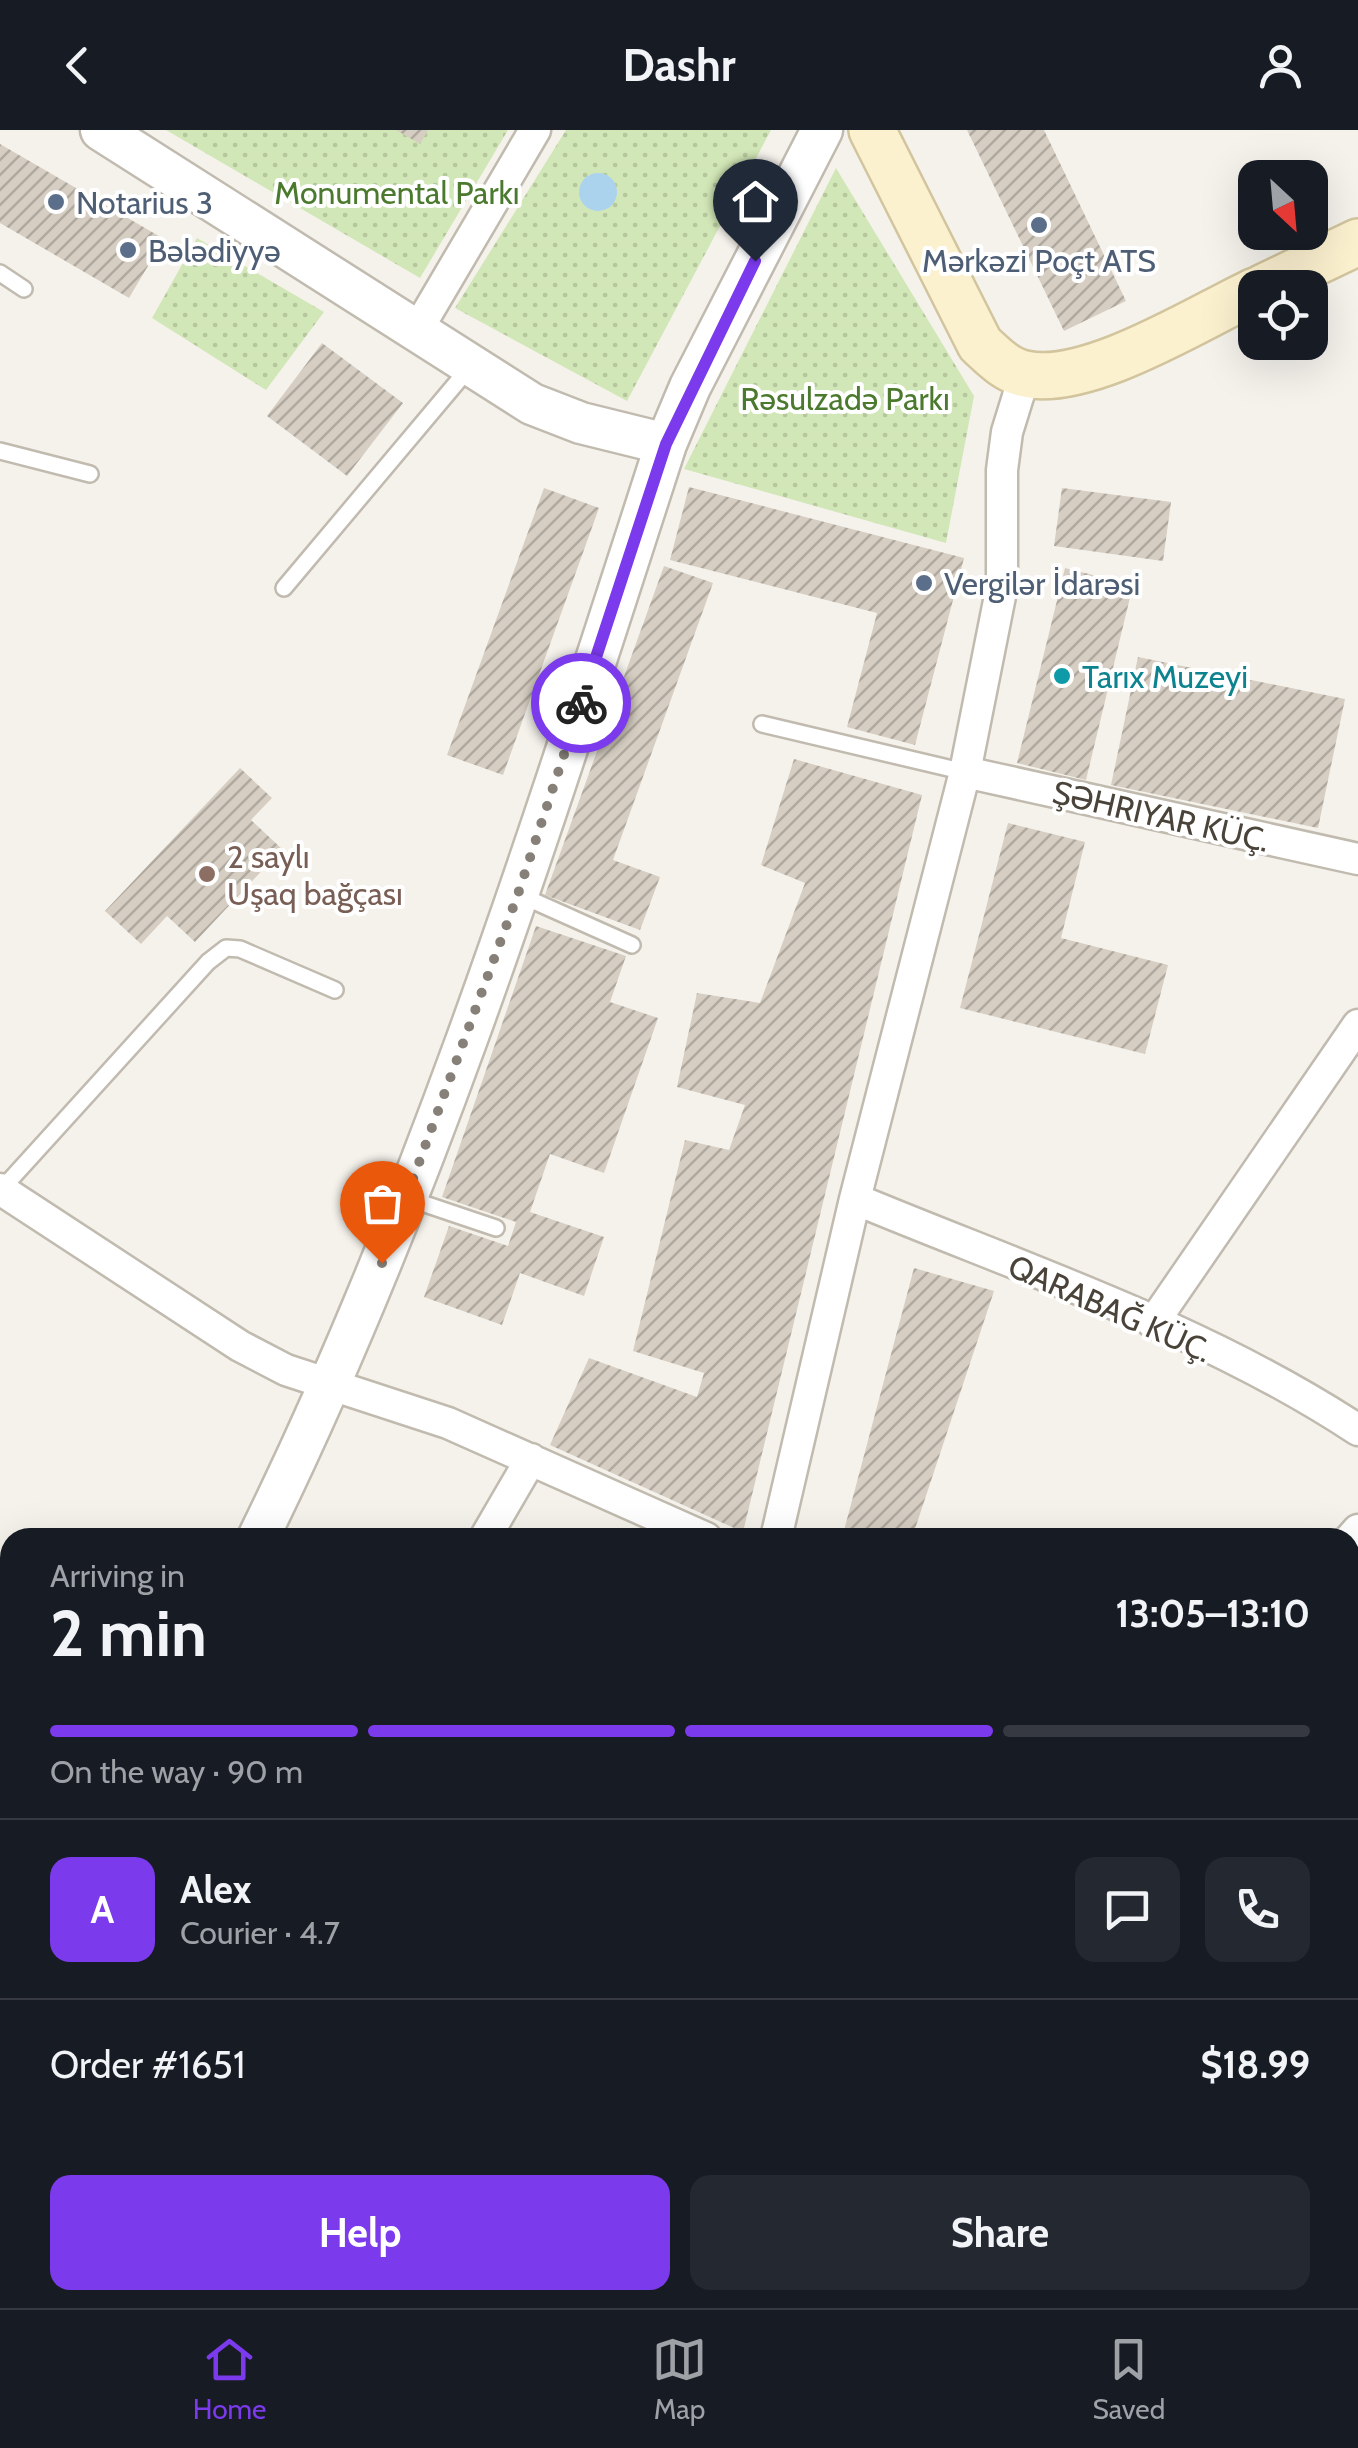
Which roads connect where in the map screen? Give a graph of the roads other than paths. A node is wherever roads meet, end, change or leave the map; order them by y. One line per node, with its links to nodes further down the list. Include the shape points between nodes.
1 (101, 130): 10 (street)
2 (535, 130): 10 (street)
3 (822, 130): 13 (street)
4 (872, 130): 12 (main road, via 980,344)
5 (1358, 242): 6 (main road)
6 (1298, 270)
7 (0, 274): 8 (lane)
8 (24, 289)
9 (1238, 299): 12 (main road, via 1114,358 1064,374)
10 (416, 332): 11 (street)
11 (470, 368): 13 (street, via 581,424); 16 (lane)
12 (1025, 374): 18 (street, via 1002,470 1002,586)
13 (666, 444): 20 (street)
14 (0, 452): 15 (lane)
15 (90, 474)
16 (284, 588)
17 (762, 724): 18 (lane)
18 (964, 772): 19 (street, ŞƏHRIYAR KÜÇ.); 26 (street)
19 (1358, 859)
20 (518, 894): 21 (lane); 25 (street)
21 (632, 946)
22 (335, 990): 24 (lane, via 226,948)
23 (1358, 1025): 28 (street)
24 (1, 1189): 29 (street, via 240,1346)
25 (407, 1198): 27 (lane); 29 (street)
26 (855, 1199): 28 (street, QARABAĞ KÜÇ.); 35 (street)
27 (496, 1228)
28 (1153, 1323): 30 (street, QARABAĞ KÜÇ.)
29 (330, 1386): 31 (street, via 448,1423); 32 (street)
30 (1358, 1430)
31 (531, 1459): 33 (street); 34 (street)
32 (263, 1528)
33 (491, 1528)
34 (684, 1528)
35 (778, 1528)

